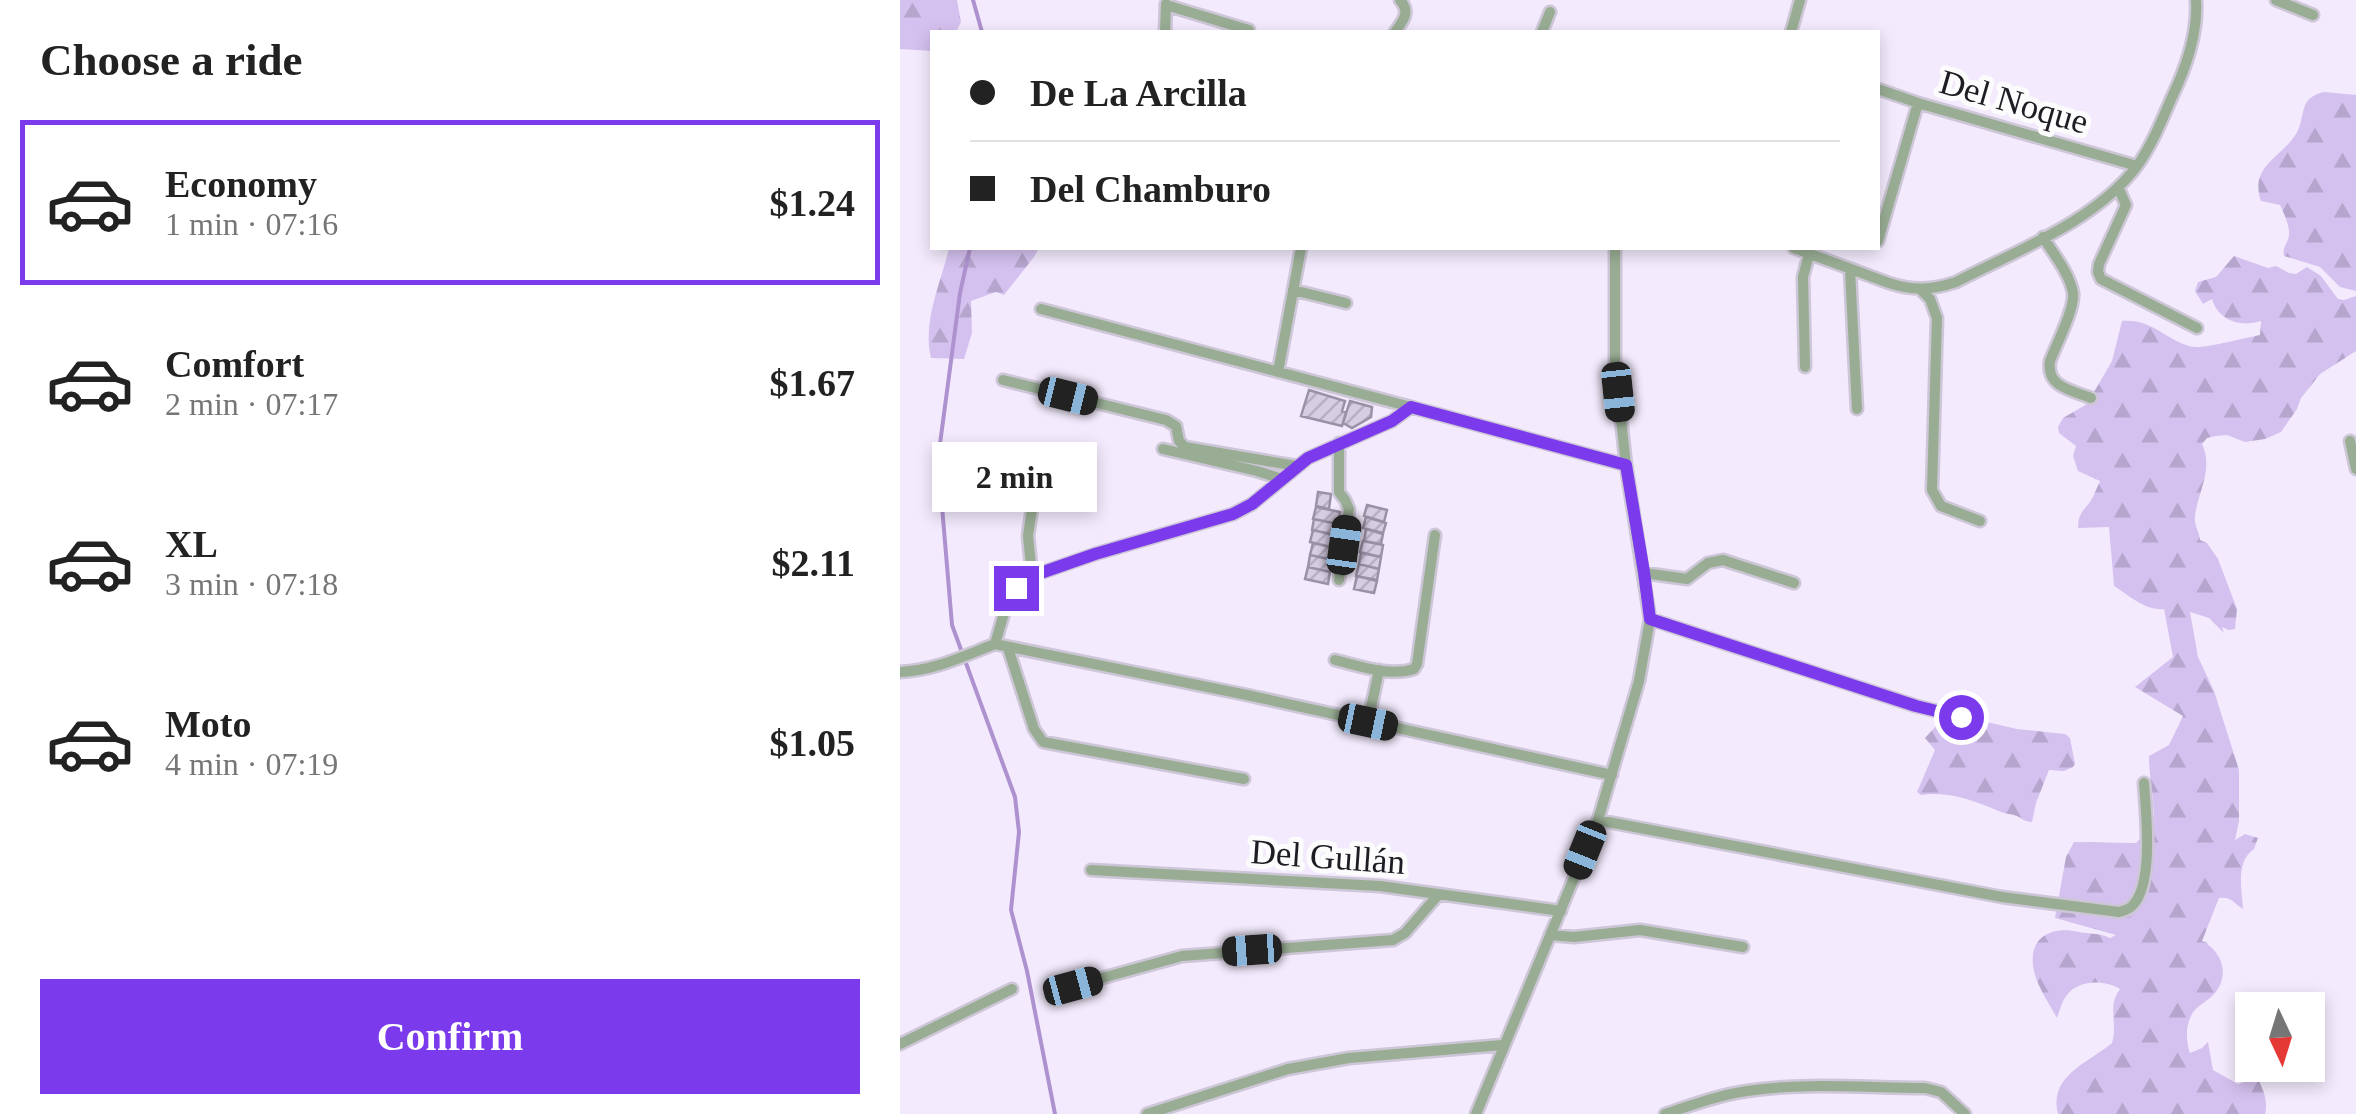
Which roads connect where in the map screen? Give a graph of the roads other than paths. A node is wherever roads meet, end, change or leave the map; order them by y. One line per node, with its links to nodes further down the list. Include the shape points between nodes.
1 (1400, 0): 10 (street, via 1406,16)
2 (1800, 0): 12 (street)
3 (2196, 0): 15 (street, via 2177,88)
4 (2276, 0): 7 (street)
5 (1166, 3): 8 (street); 9 (street)
6 (1550, 12): 11 (street)
7 (2313, 15)
8 (1165, 30)
9 (1249, 30)
10 (1396, 30)
11 (1543, 30)
12 (1792, 30)
13 (1880, 90): 14 (street, Del Noque)
14 (1918, 103): 15 (street, Del Noque); 17 (street)
15 (2137, 166): 16 (street)
16 (2118, 187): 18 (street); 28 (street, via 2126,205 2099,264 2101,279)
17 (1880, 232)
18 (2043, 237): 25 (street, via 1956,282); 32 (street, via 2073,293 2048,368 2056,384)
19 (1301, 250): 24 (street)
20 (1615, 250): 39 (street, via 1615,364)
21 (1799, 250): 22 (street)
22 (1809, 254): 23 (street); 29 (street, via 1803,277)
23 (1850, 270): 25 (street); 34 (street)
24 (1294, 290): 26 (street); 30 (street)
25 (1921, 290): 43 (street, via 1937,318 1932,490 1940,506)
26 (1346, 303)
27 (1040, 309): 30 (street)
28 (2197, 328)
29 (1805, 367)
30 (1278, 372): 33 (street)
31 (1003, 380): 40 (street, via 1166,420 1185,447)
32 (2091, 398)
33 (1411, 407): 36 (street); 39 (street)
34 (1857, 409)
35 (2350, 441): 41 (street)
36 (1339, 443): 40 (street); 47 (street, via 1339,492 1349,510)
37 (1163, 450): 42 (street)
38 (1038, 460): 46 (street, via 1028,536)
39 (1626, 465): 45 (street)
40 (1296, 466): 42 (street)
41 (2356, 468)
42 (1282, 479): 46 (street, via 1233,514)
43 (1980, 521)
44 (1434, 535): 53 (street, via 1414,669)
45 (1644, 572): 48 (street, via 1687,579 1723,560); 49 (street)
46 (1032, 576): 50 (street, via 1006,603)
47 (1340, 580)
48 (1794, 583)
49 (1650, 619): 55 (street, via 1916,706); 57 (street)
50 (995, 644): 51 (street); 54 (street, via 922,671)
51 (1008, 648): 56 (street); 58 (street, via 1043,742)
52 (1335, 660): 53 (street)
53 (1379, 670): 56 (street)
54 (900, 672)
55 (1974, 714)
56 (1368, 722): 57 (street)
57 (1612, 775): 60 (street)
58 (1244, 779)
59 (2144, 783): 60 (street, via 2145,878 2136,902 2119,912 2002,897)
60 (1598, 820): 63 (street)
61 (1091, 870): 62 (street, Del Gullán)
62 (1439, 894): 63 (street, Del Gullán); 66 (street, via 1393,940 1182,956)
63 (1560, 911): 64 (street)
64 (1550, 935): 65 (street, via 1640,930); 69 (street)
65 (1744, 947)
66 (1073, 986)
67 (1012, 989): 68 (street)
68 (900, 1044)
69 (1502, 1045): 70 (street, via 1288,1069); 71 (street)
70 (1147, 1114)
71 (1476, 1114)
72 (1665, 1114): 73 (street, via 1746,1091 1802,1087 1925,1088)
73 (1964, 1114)

